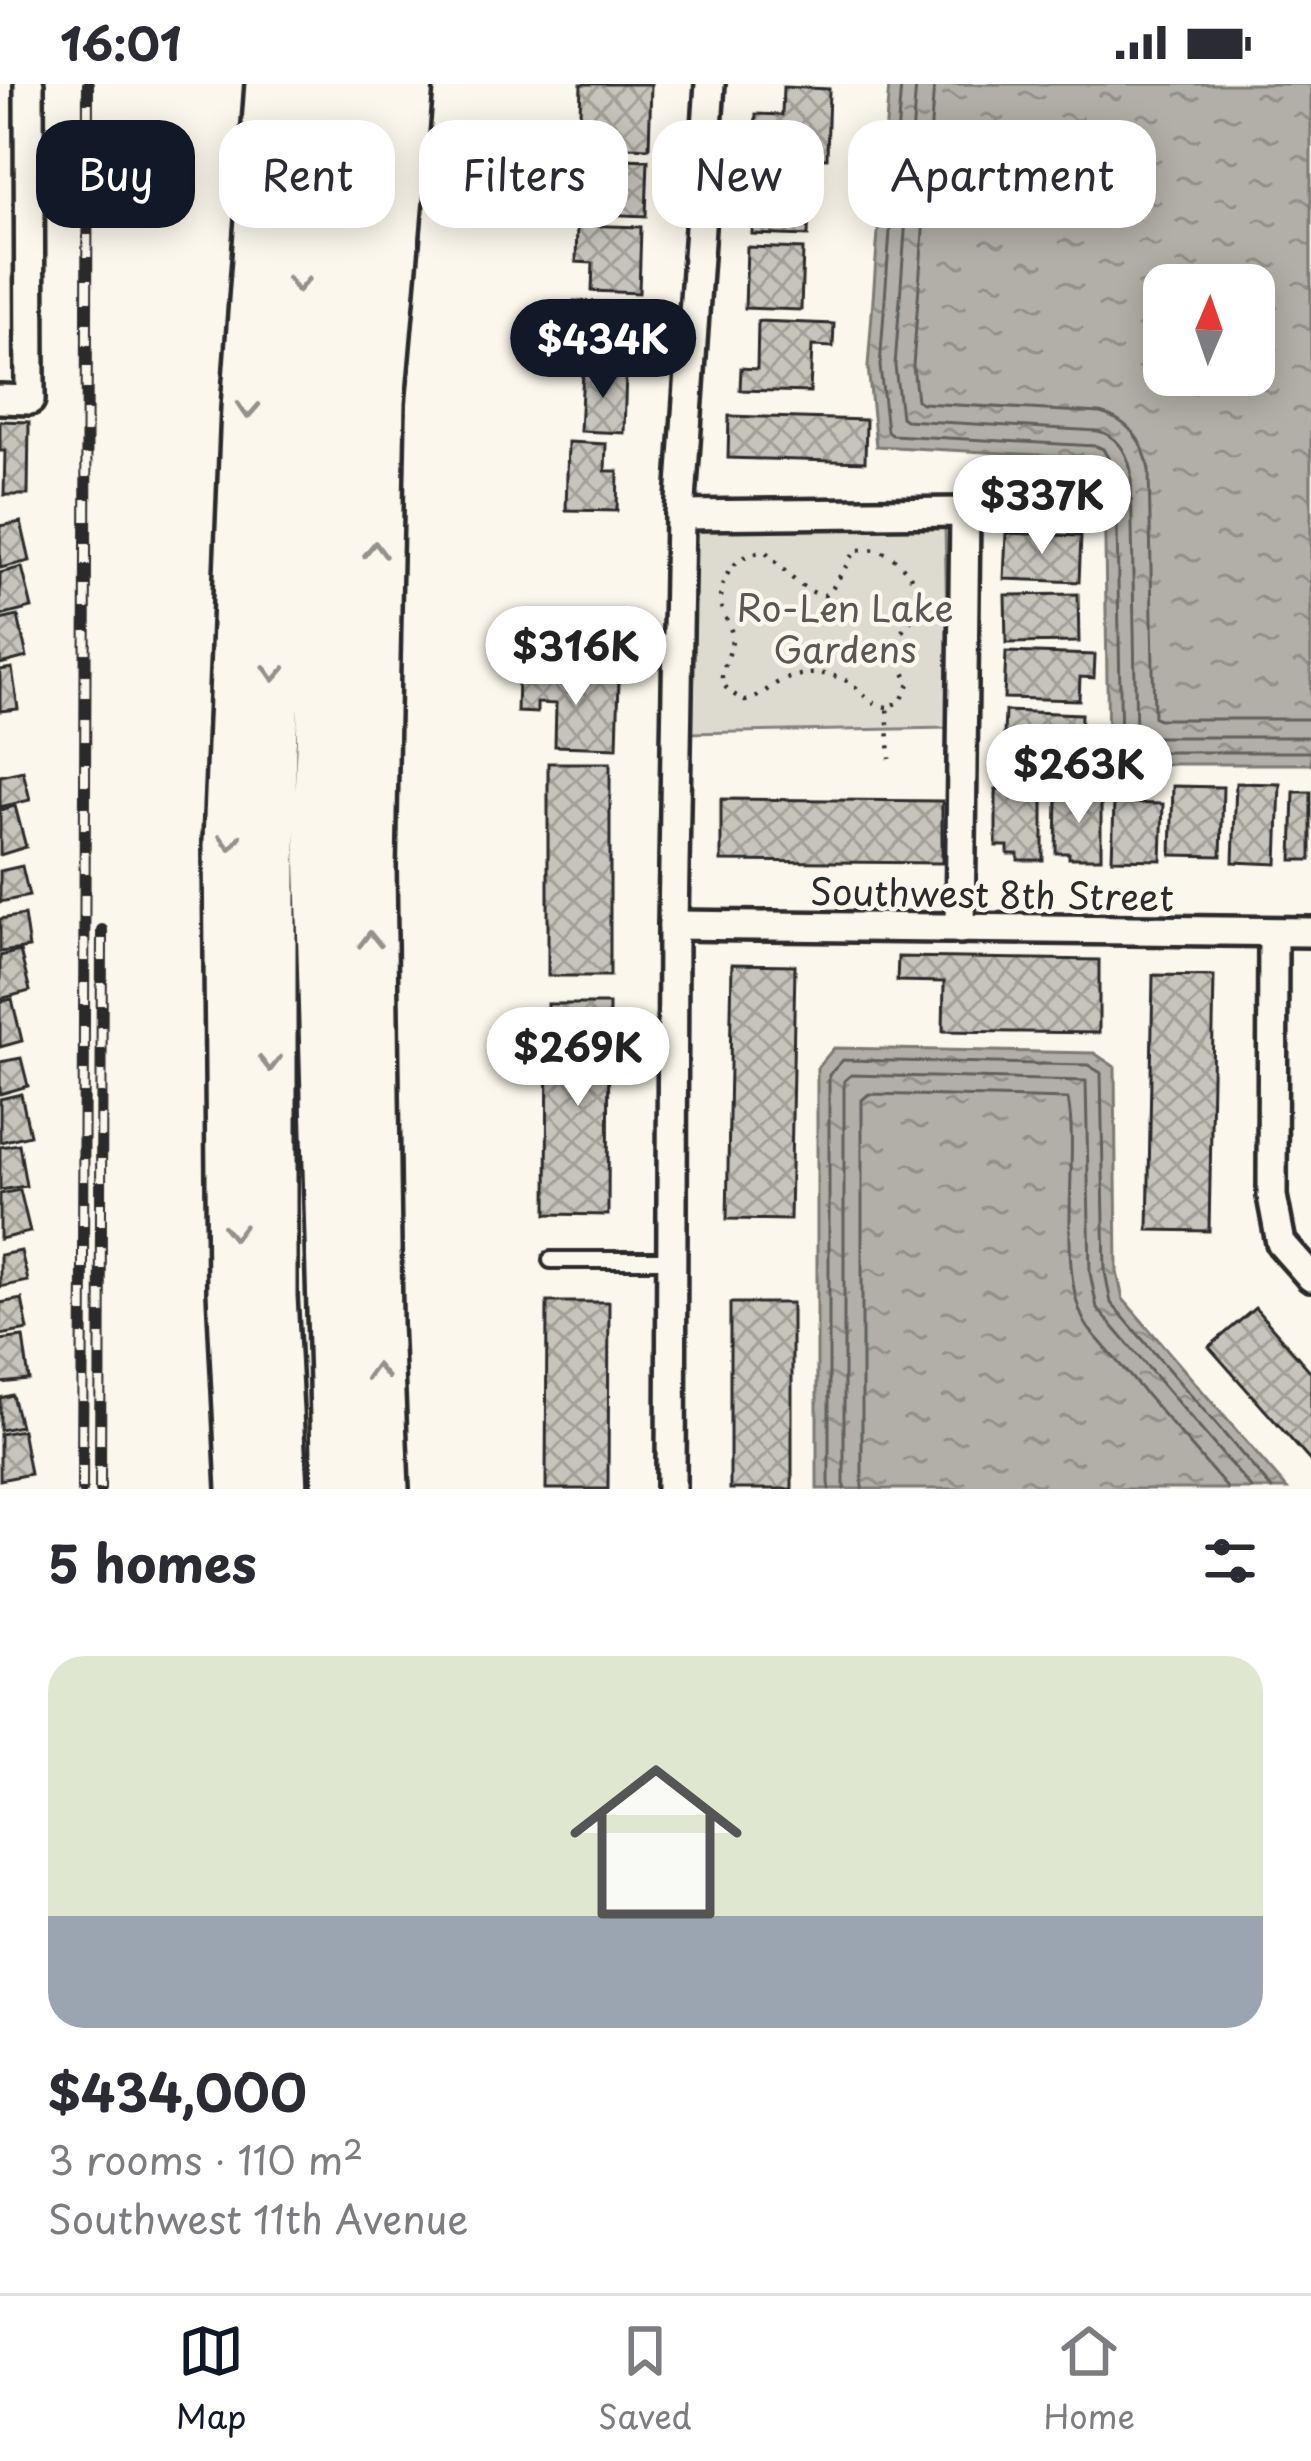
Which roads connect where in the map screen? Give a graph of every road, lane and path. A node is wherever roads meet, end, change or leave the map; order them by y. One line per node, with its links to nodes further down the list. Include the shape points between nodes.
1 (29, 84): 7 (street, via 30,400)
2 (272, 84): 20 (highway, one-way to 20, via 230,842)
3 (316, 84): 21 (highway, one-way to 21, via 270,749 270,1296)
4 (357, 84): 22 (highway, via 333,395 320,809)
5 (406, 84): 23 (highway, one-way to 5, via 369,867 378,402)
6 (710, 84): 8 (street)
7 (0, 399)
8 (680, 515): 9 (street); 14 (street, via 965,512)
9 (677, 640): 10 (lane); 13 (street)
10 (558, 650)
11 (887, 707): 11 (path, via 908,692 897,639 919,599 894,559 856,550 825,595 807,590 766,552 732,566 720,602 732,632 721,674 729,692 745,701 790,678 826,673); 12 (path)
12 (890, 759)
13 (673, 925): 14 (street, Southwest 8th Street); 18 (street)
14 (960, 928): 16 (street, Southwest 8th Street)
15 (1311, 932): 16 (street, Southwest 8th Street)
16 (1273, 933): 19 (street, via 1272,1196 1281,1243)
17 (551, 1259): 18 (lane)
18 (672, 1260): 24 (street)
19 (1311, 1277)
20 (244, 1489)
21 (280, 1489)
22 (339, 1489)
23 (382, 1489)
24 (671, 1489)

